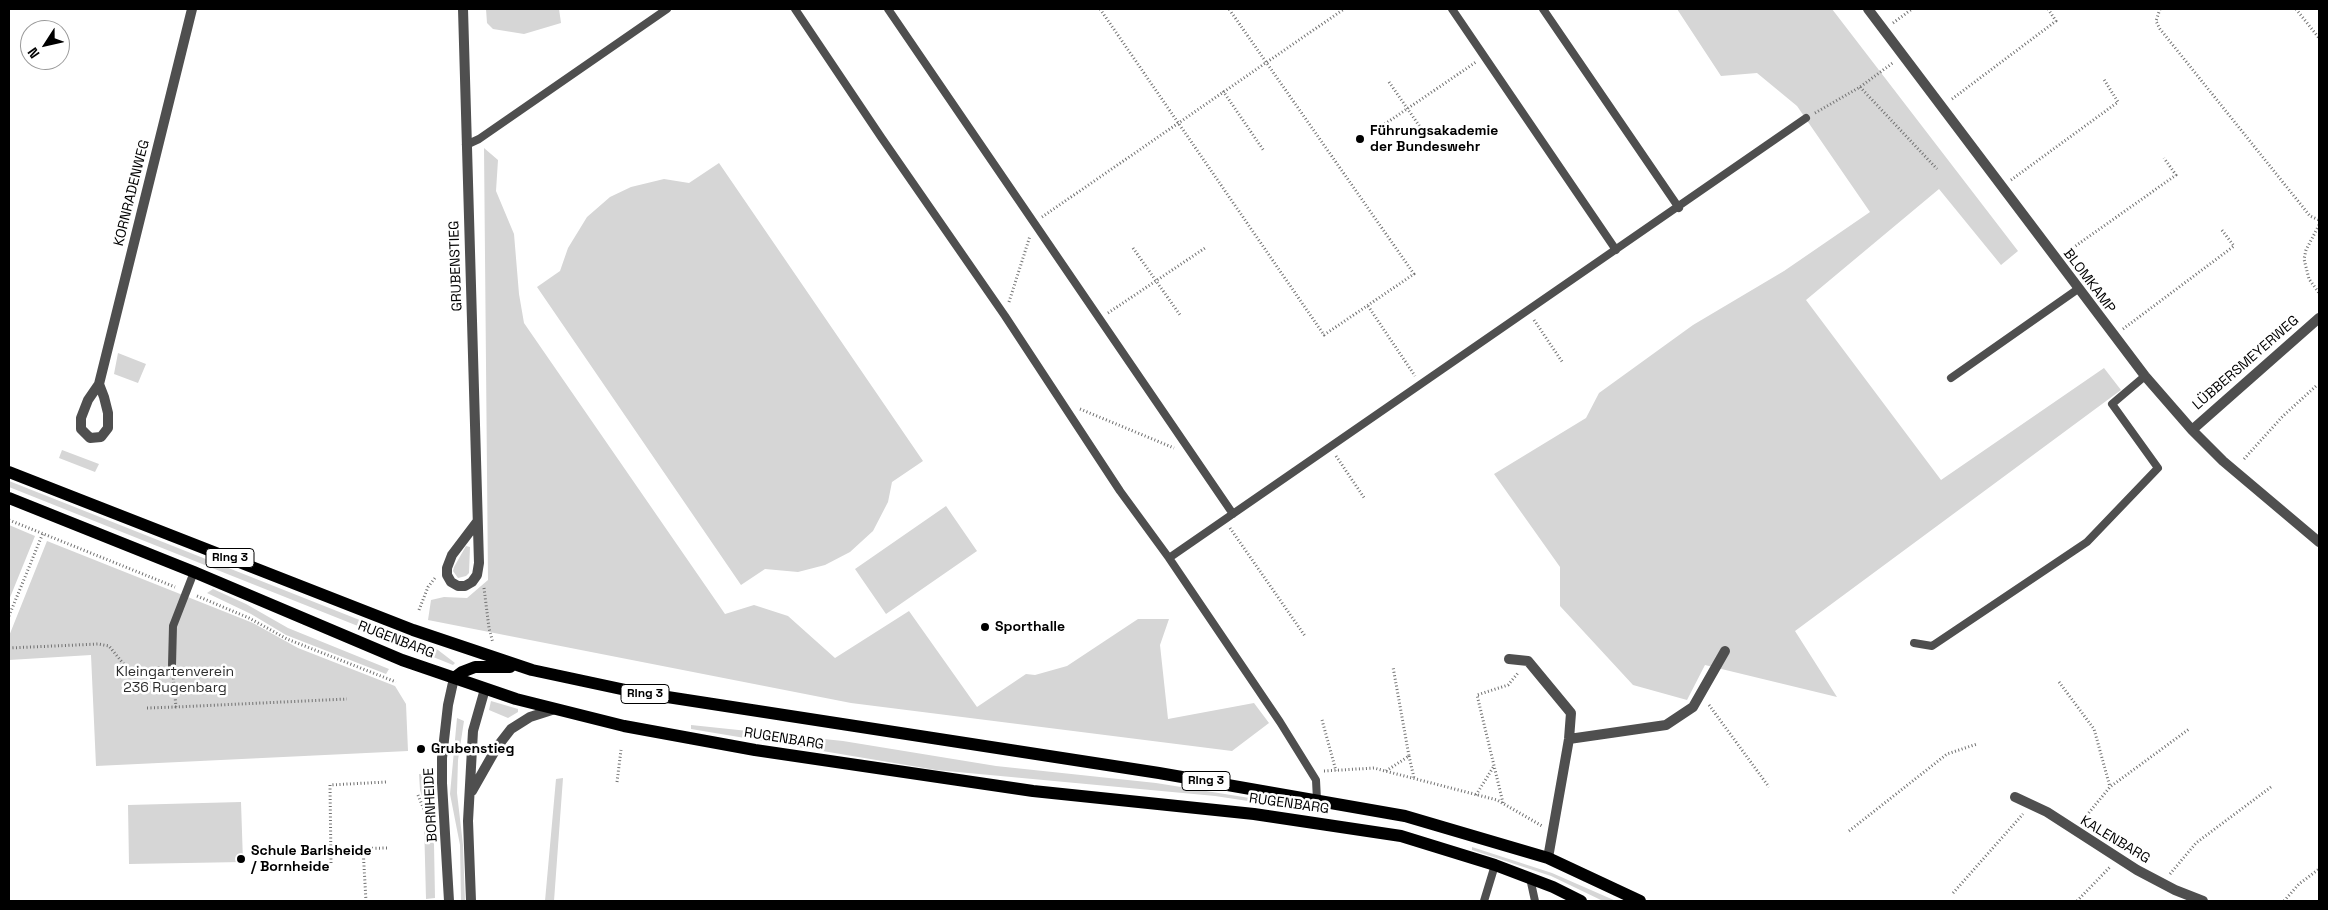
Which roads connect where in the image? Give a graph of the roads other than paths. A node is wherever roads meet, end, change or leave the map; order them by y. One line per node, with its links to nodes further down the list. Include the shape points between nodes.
1 (192, 9): 17 (street, KORNRADENWEG)
2 (463, 9): 10 (street, GRUBENSTIEG)
3 (667, 9): 10 (lane)
4 (795, 9): 24 (lane, via 1120,491)
5 (888, 9): 21 (lane)
6 (1452, 9): 12 (lane)
7 (1543, 9): 11 (lane)
8 (1868, 9): 13 (street, BLOMKAMP)
9 (1806, 118): 11 (lane)
10 (466, 146): 22 (street, GRUBENSTIEG)
11 (1679, 208): 12 (lane)
12 (1616, 250): 21 (lane)
13 (2078, 289): 15 (street, BLOMKAMP); 16 (lane)
14 (2319, 318): 18 (street, LÜBBERSMEYERWEG)
15 (2144, 376): 18 (street, BLOMKAMP); 27 (lane, via 2112,404 2158,468 2087,542 1932,646)
16 (1951, 378)
17 (99, 384): 17 (street, KORNRADENWEG, via 88,400 80,423 84,434 90,438 101,437 108,428 106,405)
18 (2192, 430): 23 (street, BLOMKAMP, via 2243,480)
19 (9, 472): 26 (main road, RUGENBARG / Ring 3)
20 (9, 498): 25 (main road, RUGENBARG / Ring 3)
21 (1233, 514): 24 (lane)
22 (477, 522): 22 (street, GRUBENSTIEG, via 477,575 472,582 458,586 447,575 447,568 452,555)
23 (2319, 542)
24 (1169, 558): 39 (lane, via 1316,780)
25 (194, 572): 30 (lane, via 173,626); 33 (main road, RUGENBARG / Ring 3, via 402,660)
26 (451, 644): 31 (main road); 32 (main road, RUGENBARG / Ring 3)
27 (1914, 644)
28 (1725, 651): 36 (street, via 1693,707 1666,725)
29 (1509, 659): 36 (street, via 1528,661 1570,713)
30 (172, 665)
31 (475, 668): 32 (main road); 33 (main road); 34 (main road)
32 (532, 670): 39 (main road, RUGENBARG / Ring 3, via 635,692)
33 (454, 678): 34 (main road, RUGENBARG / Ring 3); 43 (street, BORNHEIDE, via 442,758)
34 (485, 689): 35 (main road, RUGENBARG / Ring 3); 37 (street, via 473,730)
35 (555, 709): 37 (street, via 530,717 512,729 497,747); 41 (main road, RUGENBARG / Ring 3, via 624,726 756,750 1033,791 1254,814 1401,836)
36 (1569, 739): 40 (street)
37 (470, 794): 44 (street)
38 (2015, 797): 49 (street, KALENBARG, via 2047,812 2137,870)
39 (1317, 800): 40 (main road, RUGENBARG / Ring 3, via 1405,816)
40 (1548, 858): 48 (main road, RUGENBARG / Ring 3)
41 (1495, 865): 42 (main road, RUGENBARG / Ring 3); 45 (lane)
42 (1530, 878): 46 (lane); 47 (main road, RUGENBARG / Ring 3)
43 (449, 901)
44 (471, 901)
45 (1484, 901)
46 (1535, 901)
47 (1581, 901)
48 (1640, 901)
49 (2203, 901)

